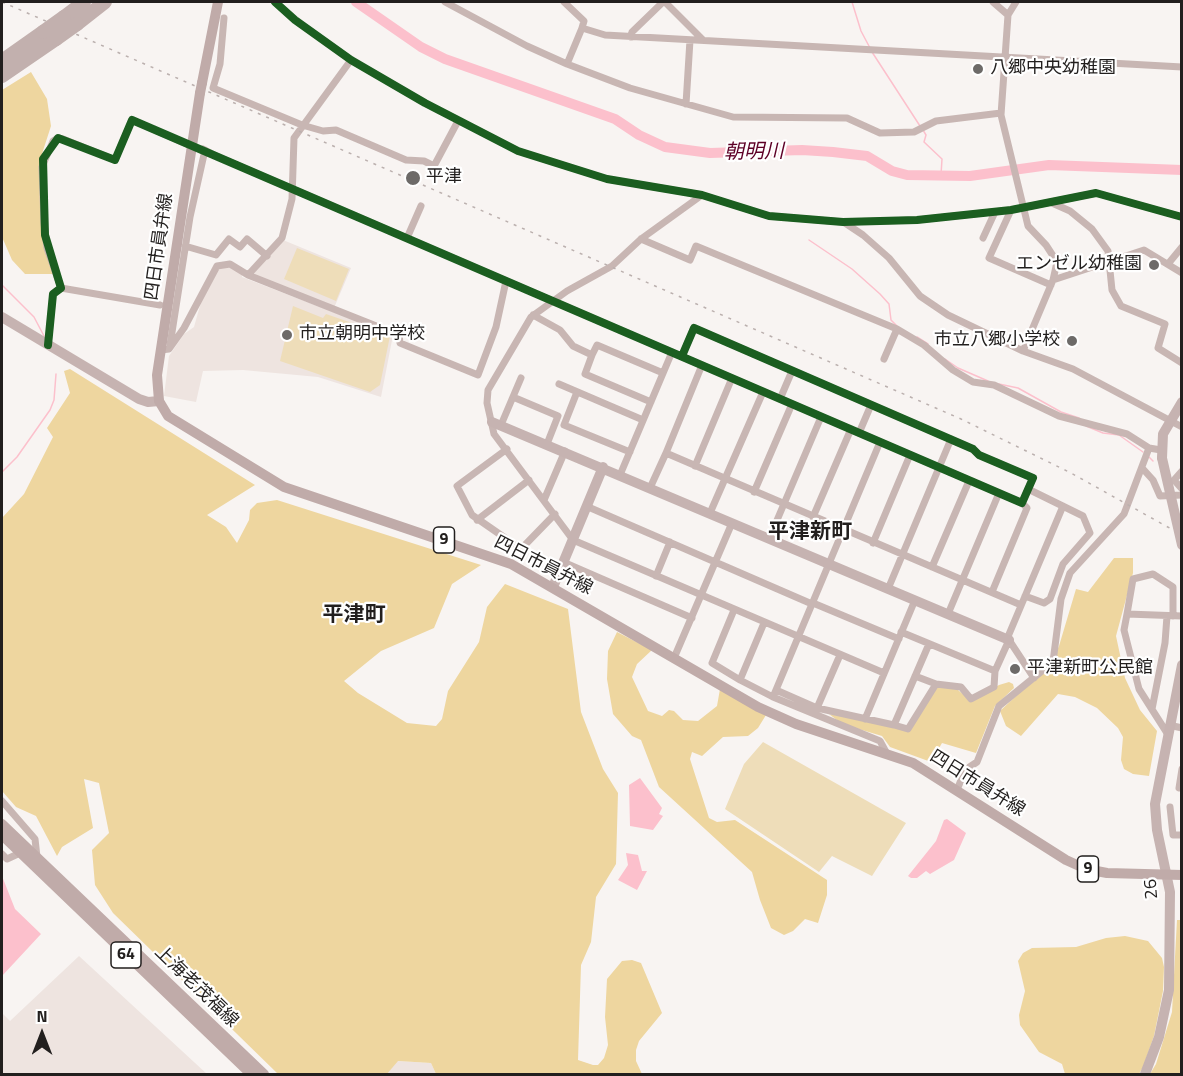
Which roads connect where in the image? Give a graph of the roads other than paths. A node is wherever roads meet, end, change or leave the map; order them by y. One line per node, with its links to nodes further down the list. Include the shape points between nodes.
1 (84, 2): 12 (highway)
2 (105, 2): 12 (highway)
3 (218, 2): 56 (main road, 四日市員弁線, via 201,88)
4 (275, 2): 18 (street)
5 (445, 2): 20 (street)
6 (564, 2): 13 (street, via 584,21)
7 (664, 2): 14 (street); 16 (street)
8 (993, 2): 10 (street)
9 (1016, 2): 10 (street)
10 (1008, 15): 17 (street)
11 (224, 18): 26 (street, via 220,64 213,88)
12 (71, 20): 19 (highway, bridge, via 43,32); 22 (highway, bridge, via 56,39)
13 (582, 28): 14 (street); 20 (street)
14 (631, 37): 15 (street)
15 (690, 40): 16 (street); 23 (street)
16 (703, 40): 17 (street)
17 (1005, 57): 21 (street); 24 (street)
18 (351, 60): 25 (street); 26 (street)
19 (2, 61)
20 (567, 64): 23 (street)
21 (1182, 67)
22 (2, 76)
23 (686, 104): 24 (street, via 733,117 847,118 880,133 914,132 936,121)
24 (1001, 114): 32 (street)
25 (458, 121): 26 (street, via 434,166 406,160 336,130); 29 (street, via 518,151 583,173)
26 (302, 125): 28 (street, via 293,143)
27 (189, 144): 49 (street, via 132,120 115,160 63,139 54,141 42,167 44,223 47,248)
28 (292, 188): 37 (street); 40 (street, via 204,150); 42 (street, via 282,238)
29 (702, 195): 36 (street, via 769,216); 39 (street)
30 (1052, 203): 32 (street); 35 (street, via 1095,193); 43 (street, via 1070,211 1092,229 1108,250)
31 (421, 206): 37 (street)
32 (1025, 208): 33 (street); 48 (street, via 1028,226 1054,256 1057,268)
33 (1011, 210): 34 (street); 48 (street, via 989,258)
34 (995, 212): 36 (street); 38 (street)
35 (1182, 218)
36 (843, 222): 57 (street, via 882,251 932,305)
37 (407, 238): 47 (street)
38 (983, 238)
39 (641, 239): 50 (street, via 612,266); 54 (street, via 690,260 696,246)
40 (185, 246): 42 (street, via 216,255 229,239 240,247 247,239); 56 (street)
41 (1182, 247): 44 (street)
42 (267, 256): 46 (street)
43 (1110, 260): 44 (street, via 1144,250); 48 (street); 62 (street, via 1112,290 1121,306 1165,324 1158,348)
44 (1168, 264): 45 (street)
45 (1182, 273)
46 (248, 275): 47 (street, via 399,335 400,343 478,375 496,327); 56 (street, via 230,264 217,266 184,328)
47 (506, 281): 50 (street)
48 (1052, 283): 57 (street)
49 (61, 288): 51 (street); 55 (street, via 54,294)
50 (554, 301): 52 (street); 58 (street)
51 (160, 305)
52 (533, 315): 59 (street, via 560,330 573,346); 81 (street, via 488,390 487,403)
53 (2, 317): 55 (street)
54 (897, 330): 61 (street); 89 (street, via 973,382 1004,389 1046,410 1126,434)
55 (48, 345): 73 (street, via 139,399)
56 (165, 350): 73 (main road, 四日市員弁線, via 158,375)
57 (1023, 351): 80 (street, via 1073,369)
58 (672, 352): 60 (street); 65 (street)
59 (592, 355): 65 (street, via 597,345); 74 (street, via 585,374)
60 (682, 356): 63 (street); 64 (street, via 693,328)
61 (884, 359)
62 (1182, 363)
63 (702, 365): 67 (street); 92 (street)
64 (792, 371): 72 (street); 77 (street)
65 (663, 373): 74 (street)
66 (521, 378): 71 (street)
67 (732, 378): 70 (street); 96 (street)
68 (559, 384): 69 (street)
69 (578, 392): 79 (street); 91 (street, via 564,425)
70 (763, 392): 72 (street); 102 (street)
71 (513, 398): 81 (street); 87 (street, via 558,416)
72 (780, 399): 76 (street)
73 (159, 401): 133 (main road, 四日市員弁線 / 9, via 168,416 284,486 511,564)
74 (651, 402): 79 (street)
75 (1182, 402): 80 (street)
76 (792, 404): 78 (street); 107 (street)
77 (871, 405): 84 (street); 85 (street)
78 (821, 417): 83 (street); 112 (street)
79 (643, 420): 91 (street)
80 (1169, 420): 82 (street); 93 (street, via 1163,434)
81 (497, 423): 87 (street); 88 (street, via 494,434)
82 (1182, 428)
83 (851, 429): 84 (street); 117 (street)
84 (860, 433): 86 (street)
85 (951, 439): 98 (street); 105 (street, via 1033,478)
86 (880, 442): 94 (street); 120 (street)
87 (547, 444): 90 (street)
88 (507, 449): 101 (street); 118 (street, via 457,486)
89 (1149, 450): 93 (street); 95 (street)
90 (565, 451): 97 (street); 110 (street)
91 (630, 452): 100 (street)
92 (666, 453): 96 (street); 104 (street)
93 (1162, 454): 125 (street, bridge)
94 (910, 455): 98 (street); 124 (street)
95 (1144, 465): 109 (street, via 1160,496); 157 (street, via 1124,514 1070,573 1061,599 1053,662)
96 (695, 466): 102 (street)
97 (603, 467): 100 (street); 113 (street)
98 (939, 468): 103 (street); 126 (street)
99 (1182, 471): 106 (street, via 1174,480)
100 (620, 475): 104 (street)
101 (530, 480): 110 (street); 118 (street)
102 (724, 480): 107 (street); 115 (street)
103 (969, 481): 108 (street); 130 (street)
104 (650, 488): 115 (street)
105 (1028, 489): 111 (street); 114 (street)
106 (1182, 489)
107 (754, 492): 112 (street)
108 (999, 493): 111 (street); 132 (street)
109 (1182, 495)
110 (544, 500): 116 (street)
111 (1022, 503): 135 (street, via 1027,508)
112 (784, 505): 117 (street); 121 (street)
113 (586, 506): 122 (street); 123 (street)
114 (1063, 506): 137 (street); 137 (street, via 1083,516 1090,533 1063,564 1050,599 1044,603)
115 (710, 513): 119 (street)
116 (555, 514): 118 (street, via 520,549); 122 (street)
117 (813, 517): 120 (street)
118 (477, 520)
119 (732, 523): 121 (street); 128 (street)
120 (843, 530): 124 (street); 129 (street)
121 (769, 539): 129 (street)
122 (573, 540): 127 (street); 131 (street)
123 (670, 542): 128 (street); 131 (street)
124 (873, 543): 126 (street)
125 (1182, 545)
126 (903, 555): 130 (street); 134 (street)
127 (563, 562): 133 (street); 145 (street)
128 (716, 562): 136 (street); 139 (street)
129 (829, 564): 134 (street); 139 (street)
130 (932, 567): 132 (street)
131 (656, 576): 136 (street)
132 (962, 580): 135 (street); 142 (street)
133 (553, 587): 152 (main road, 四日市員弁線 / 9)
134 (888, 589): 138 (street)
135 (992, 592): 140 (street)
136 (701, 596): 141 (street); 145 (street)
137 (1025, 596): 140 (street)
138 (915, 600): 142 (street); 147 (street)
139 (812, 603): 147 (street); 148 (street)
140 (1021, 605): 149 (street)
141 (734, 610): 146 (street); 158 (street, via 712,663)
142 (948, 614): 149 (street)
143 (1127, 614): 144 (street); 144 (street, via 1133,579 1153,574 1173,587); 162 (street, via 1124,630 1136,679)
144 (1174, 616): 162 (street)
145 (692, 618): 152 (street)
146 (764, 623): 148 (street); 158 (street)
147 (900, 636): 150 (street); 155 (street)
148 (798, 637): 151 (street); 160 (street)
149 (1008, 640): 154 (street); 157 (street)
150 (929, 644): 154 (street); 156 (street)
151 (840, 655): 155 (street); 161 (street)
152 (674, 658): 167 (main road, 四日市員弁線 / 9, via 758,707 796,724)
153 (1182, 665): 166 (street, 26)
154 (995, 671): 159 (street, via 994,687 971,699 961,687)
155 (884, 673): 163 (street)
156 (915, 676): 159 (street); 164 (street)
157 (1034, 678): 170 (street, via 999,706 977,762 965,770)
158 (740, 680): 160 (street)
159 (936, 684): 164 (street, via 908,729)
160 (774, 694): 161 (street); 167 (street, via 880,741)
161 (817, 708): 163 (street)
162 (1152, 709): 166 (street)
163 (865, 718): 164 (street)
164 (894, 725)
165 (1182, 728): 166 (street)
166 (1168, 729): 179 (street, 26, via 1155,804)
167 (886, 752): 170 (main road, 四日市員弁線 / 9, via 929,771)
168 (1182, 769): 169 (street)
169 (1182, 788)
170 (957, 790): 179 (main road, 四日市員弁線 / 9, via 1086,869)
171 (2, 801): 178 (street, via 36,839)
172 (1170, 807): 175 (street, via 1173,835)
173 (2, 824): 178 (main road, 上海老茂福線 / 64)
174 (2, 835): 176 (main road, 上海老茂福線 / 64)
175 (1182, 835)
176 (20, 853): 177 (street, via 8,859); 181 (main road, 上海老茂福線 / 64)
177 (2, 854)
178 (37, 858): 182 (main road, 上海老茂福線 / 64)
179 (1168, 875): 180 (main road, 四日市員弁線 / 9); 183 (street, 26, via 1168,990 1159,1037)
180 (1182, 875)
181 (251, 1074)
182 (264, 1074)
183 (1145, 1074)

